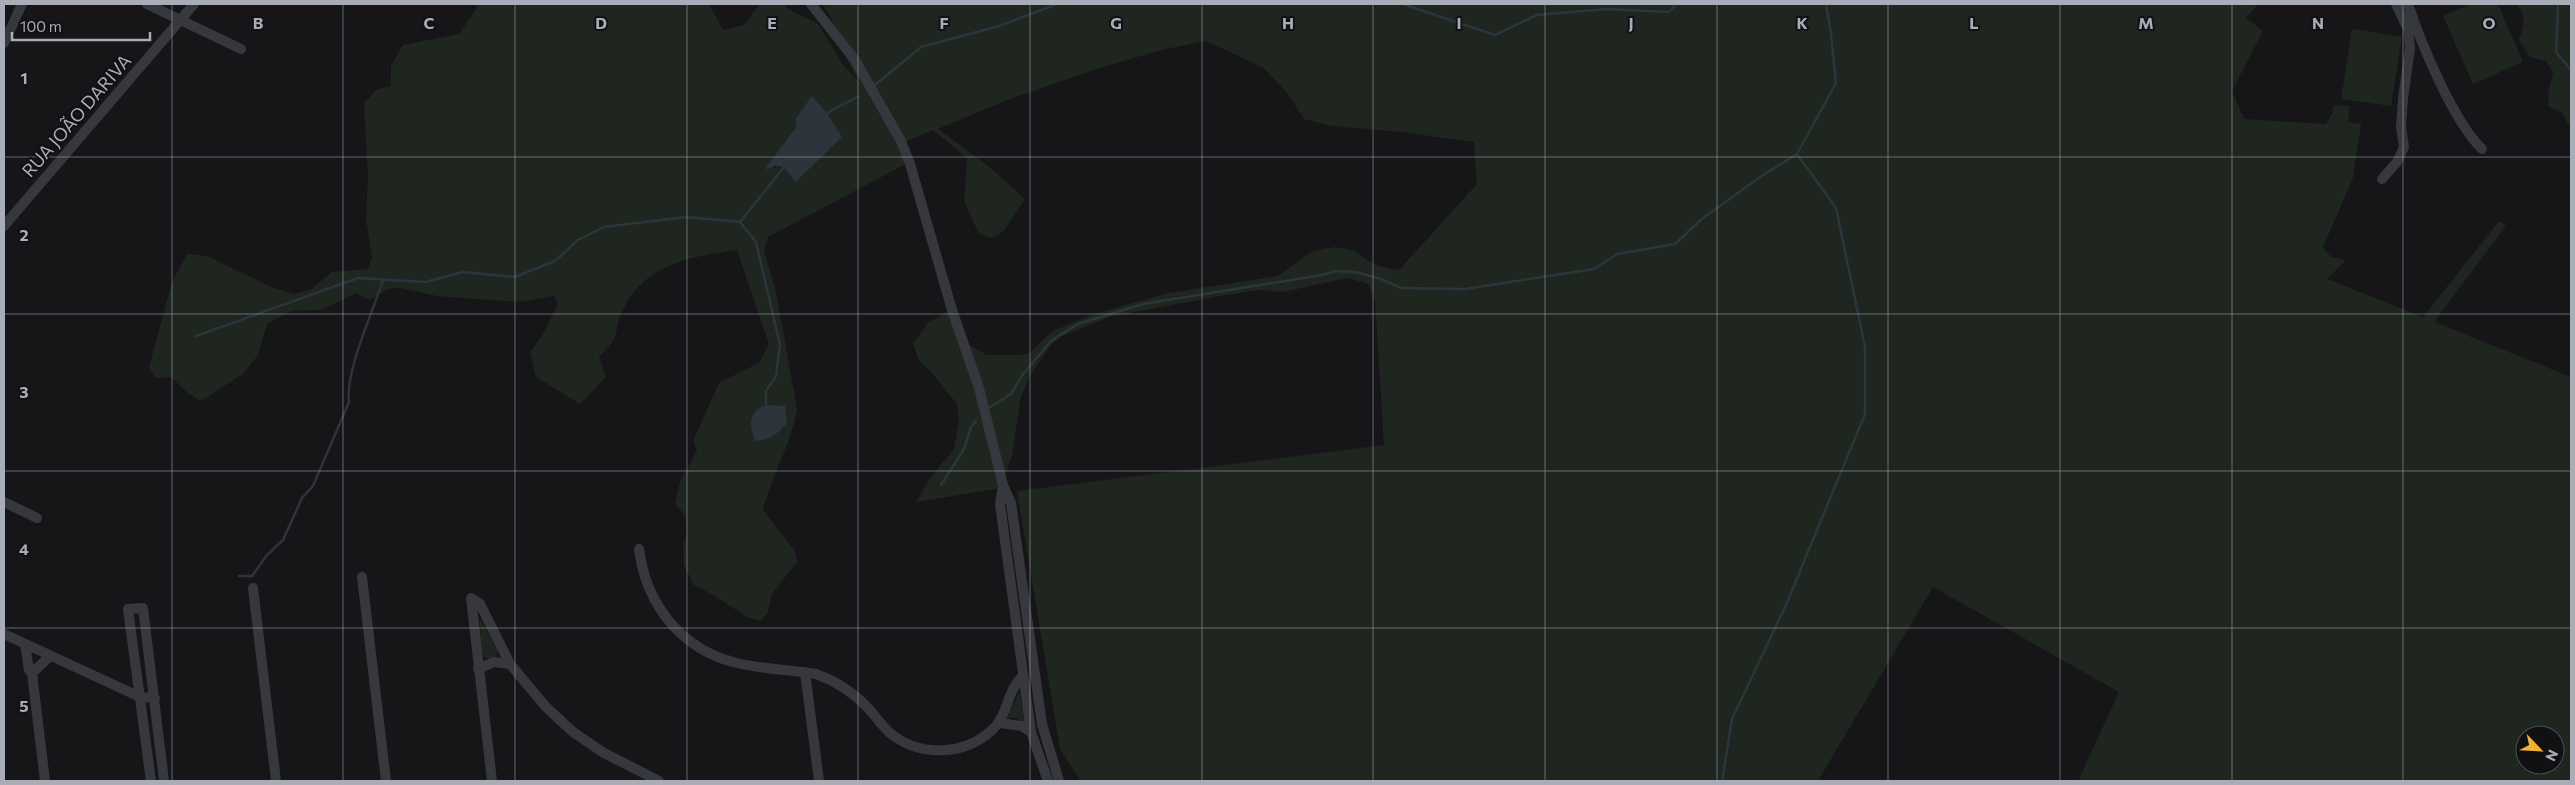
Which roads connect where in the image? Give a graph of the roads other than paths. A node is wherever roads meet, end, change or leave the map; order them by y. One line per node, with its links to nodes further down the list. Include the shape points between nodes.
1 (22, 4): 8 (street)
2 (147, 4): 7 (street)
3 (194, 4): 7 (street, RUA JOÃO DARIVA)
4 (811, 4): 13 (street, via 855,60 904,149 978,388)
5 (2396, 4): 11 (street, via 2408,29 2410,48 2402,99 2404,147 2398,162)
6 (2408, 4): 10 (street, via 2451,103 2470,137)
7 (180, 20): 9 (street); 12 (street, RUA JOÃO DARIVA)
8 (4, 42)
9 (241, 49)
10 (2482, 149)
11 (2382, 179)
12 (4, 226)
13 (1003, 485): 26 (street, via 1000,504); 40 (street, via 1011,503 1042,724)
14 (4, 502): 15 (street)
15 (37, 518)
16 (639, 549): 24 (street, via 644,576 654,600 669,622 689,641 736,663)
17 (362, 577): 35 (street)
18 (253, 588): 34 (street)
19 (4, 634): 20 (street)
20 (25, 644): 21 (street); 25 (street)
21 (50, 656): 25 (street); 27 (street)
22 (510, 664): 23 (street, via 494,662); 23 (street, via 480,604 471,598); 37 (street, via 533,693 573,732 604,753)
23 (478, 669): 36 (street)
24 (805, 672): 29 (street, via 821,676 847,690 867,706 891,734 917,747 936,750 966,746 984,737); 38 (street)
25 (32, 673): 31 (street)
26 (1022, 677): 29 (street); 30 (street)
27 (140, 698): 28 (street); 28 (street, via 128,609 143,608); 32 (street)
28 (155, 698): 33 (street)
29 (1000, 723): 30 (street, via 1022,726)
30 (1031, 732): 39 (street)
31 (45, 781)
32 (150, 781)
33 (164, 781)
34 (276, 781)
35 (386, 781)
36 (492, 781)
37 (659, 781)
38 (819, 781)
39 (1048, 781)
40 (1059, 781)

